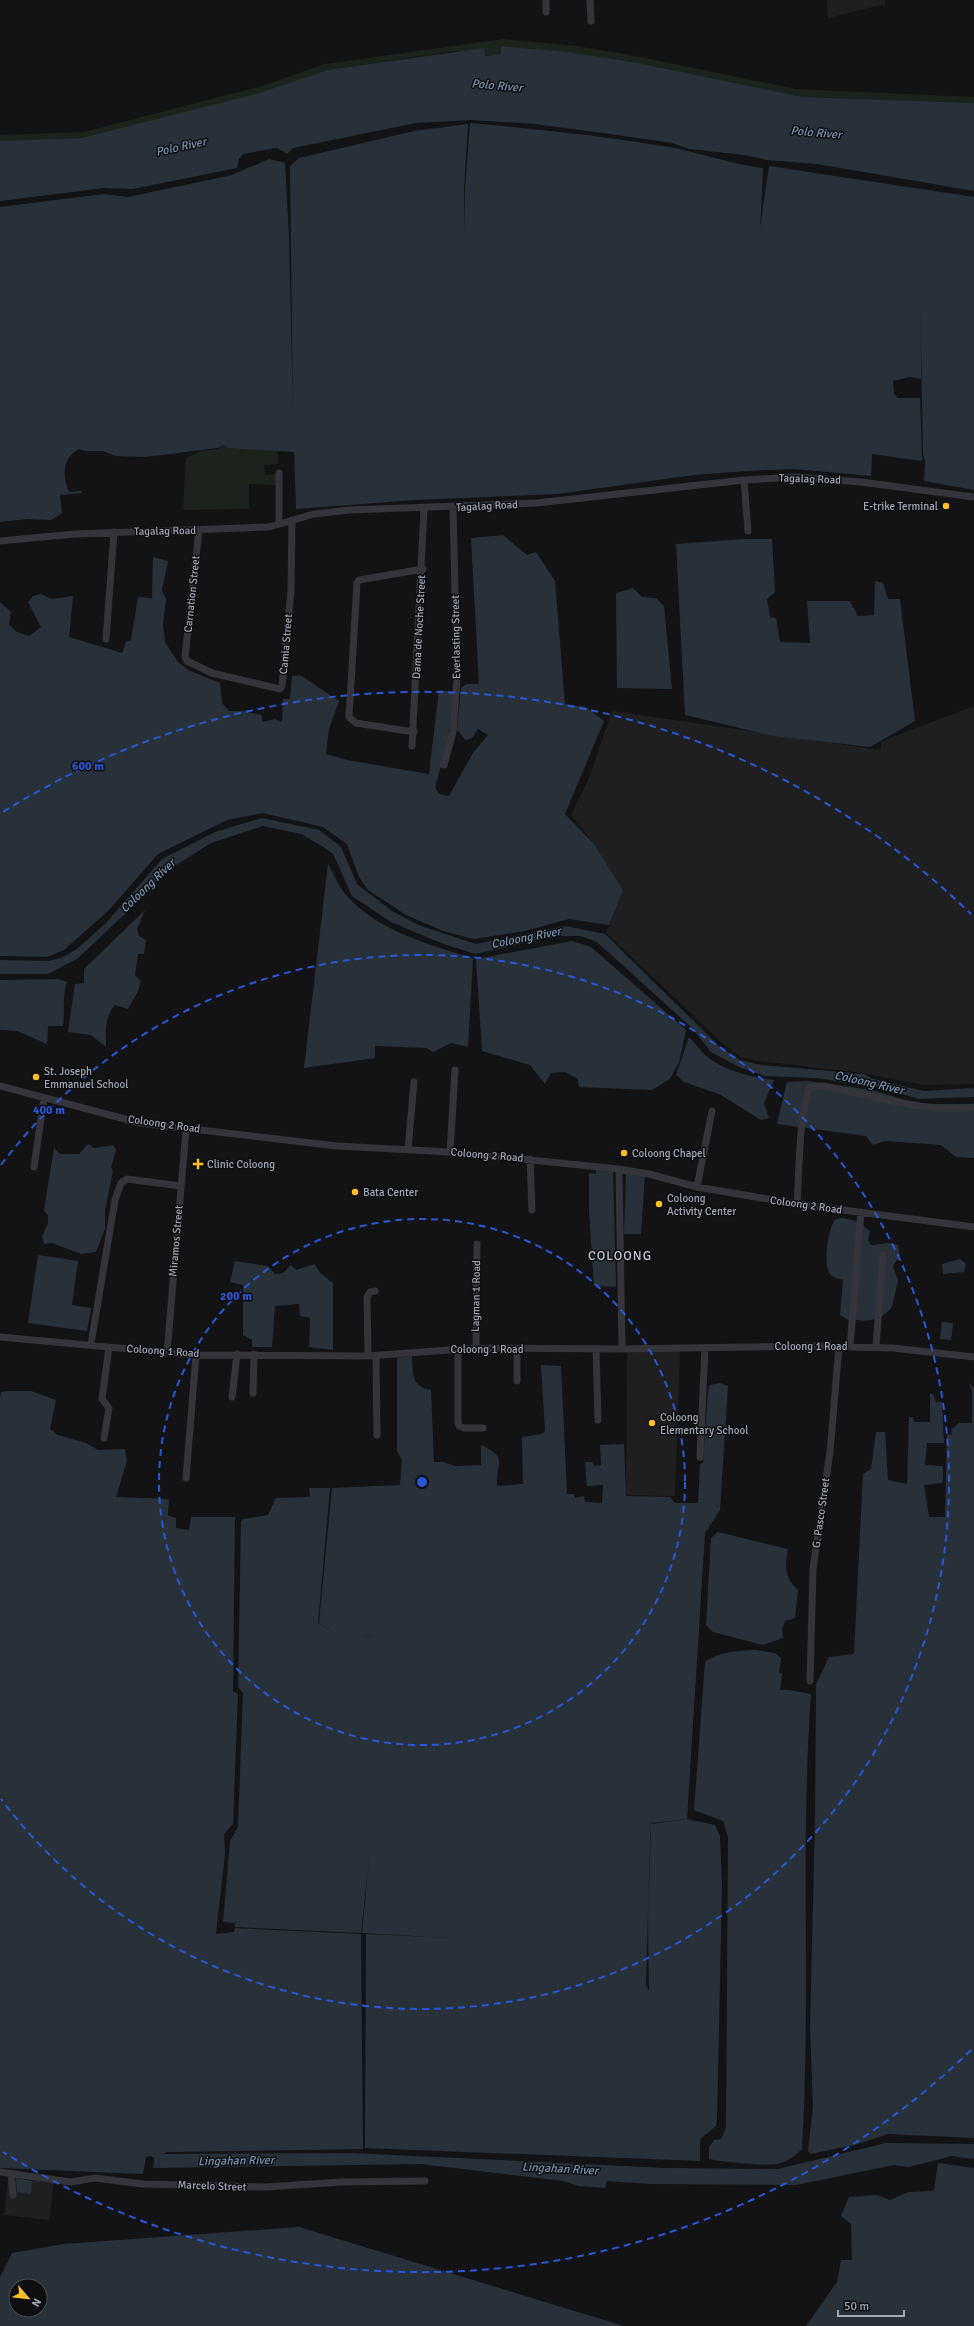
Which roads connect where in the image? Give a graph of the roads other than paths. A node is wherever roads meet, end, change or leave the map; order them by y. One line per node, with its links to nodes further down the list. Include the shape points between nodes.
1 (546, 0): 3 (street)
2 (590, 0): 4 (street)
3 (546, 12)
4 (591, 21)
5 (279, 473): 11 (street)
6 (744, 480): 7 (street, Tagalag Road, via 795,477 831,479); 8 (street, Tagalag Road, via 537,503); 13 (street)
7 (974, 497)
8 (453, 508): 9 (street, Tagalag Road); 21 (street, Everlasting Street, via 457,680 453,732)
9 (424, 509): 10 (street, Tagalag Road, via 350,510 314,514); 16 (street, Dama de Noche Street)
10 (292, 520): 11 (street, Tagalag Road); 18 (street, Camia Street, via 291,592 281,688 212,673 190,664)
11 (279, 524): 12 (street, Tagalag Road)
12 (199, 530): 14 (street, Tagalag Road); 18 (street, Carnation Street)
13 (748, 531)
14 (114, 532): 15 (street, Tagalag Road); 17 (street)
15 (0, 541)
16 (423, 569): 19 (street, Dama de Noche Street); 19 (street, via 359,580 348,717 356,723)
17 (106, 638)
18 (186, 657)
19 (414, 732): 20 (street, Dama de Noche Street)
20 (412, 746)
21 (444, 765)
22 (454, 1070): 30 (street)
23 (414, 1082): 29 (street)
24 (0, 1086): 25 (street, Coloong 2 Road)
25 (44, 1098): 28 (street, Coloong 2 Road, via 140,1123); 32 (street)
26 (974, 1107): 36 (street, via 952,1109 913,1105 822,1086 810,1087 803,1130)
27 (712, 1111): 35 (street)
28 (186, 1129): 29 (street, Coloong 2 Road, via 337,1146); 34 (street, Miramos Street)
29 (408, 1150): 30 (street, Coloong 2 Road)
30 (450, 1152): 31 (street, Coloong 2 Road)
31 (530, 1159): 33 (street, Coloong 2 Road); 37 (street)
32 (34, 1167)
33 (619, 1169): 35 (street, Coloong 2 Road); 54 (street)
34 (181, 1186): 44 (street, via 127,1180 120,1183); 55 (street, Miramos Street)
35 (697, 1187): 36 (street, Coloong 2 Road)
36 (797, 1204): 38 (street, Coloong 2 Road)
37 (532, 1210)
38 (861, 1212): 39 (street, Coloong 2 Road); 46 (street)
39 (974, 1227)
40 (477, 1244): 50 (street, Lagman 1 Road)
41 (883, 1255): 48 (street)
42 (375, 1291): 59 (street, via 368,1293 367,1297)
43 (0, 1337): 44 (street, Coloong 1 Road)
44 (91, 1344): 47 (street, Coloong 1 Road)
45 (839, 1346): 46 (street, Coloong 1 Road); 51 (street, Coloong 1 Road); 71 (street, G. Pasco Street, via 830,1452 813,1569)
46 (850, 1346): 48 (street, Coloong 1 Road)
47 (109, 1347): 55 (street, Coloong 1 Road); 68 (street, via 102,1399 109,1408)
48 (876, 1347): 61 (street, Coloong 1 Road)
49 (458, 1348): 50 (street, Coloong 1 Road); 60 (street, Coloong 1 Road); 66 (street, via 459,1426)
50 (476, 1348): 52 (street, Coloong 1 Road)
51 (705, 1348): 54 (street, Coloong 1 Road); 69 (street)
52 (517, 1349): 53 (street, Coloong 1 Road); 62 (street)
53 (596, 1349): 54 (street, Coloong 1 Road); 65 (street)
54 (622, 1349)
55 (167, 1353): 58 (street, Coloong 1 Road)
56 (236, 1354): 57 (street, Coloong 1 Road); 58 (street, Coloong 1 Road); 64 (street)
57 (254, 1354): 59 (street, Coloong 1 Road); 63 (street)
58 (196, 1355): 70 (street)
59 (368, 1356): 60 (street, Coloong 1 Road)
60 (376, 1356): 67 (street)
61 (974, 1357)
62 (517, 1380)
63 (253, 1393)
64 (232, 1397)
65 (598, 1420)
66 (483, 1428)
67 (377, 1435)
68 (104, 1438)
69 (700, 1457)
70 (186, 1478)
71 (810, 1681)
72 (0, 2172): 73 (street, Marcelo Street)
73 (11, 2174): 74 (street, Marcelo Street, via 71,2182 96,2178 143,2184 266,2187 342,2182); 75 (street)
74 (425, 2181)
75 (13, 2194)

